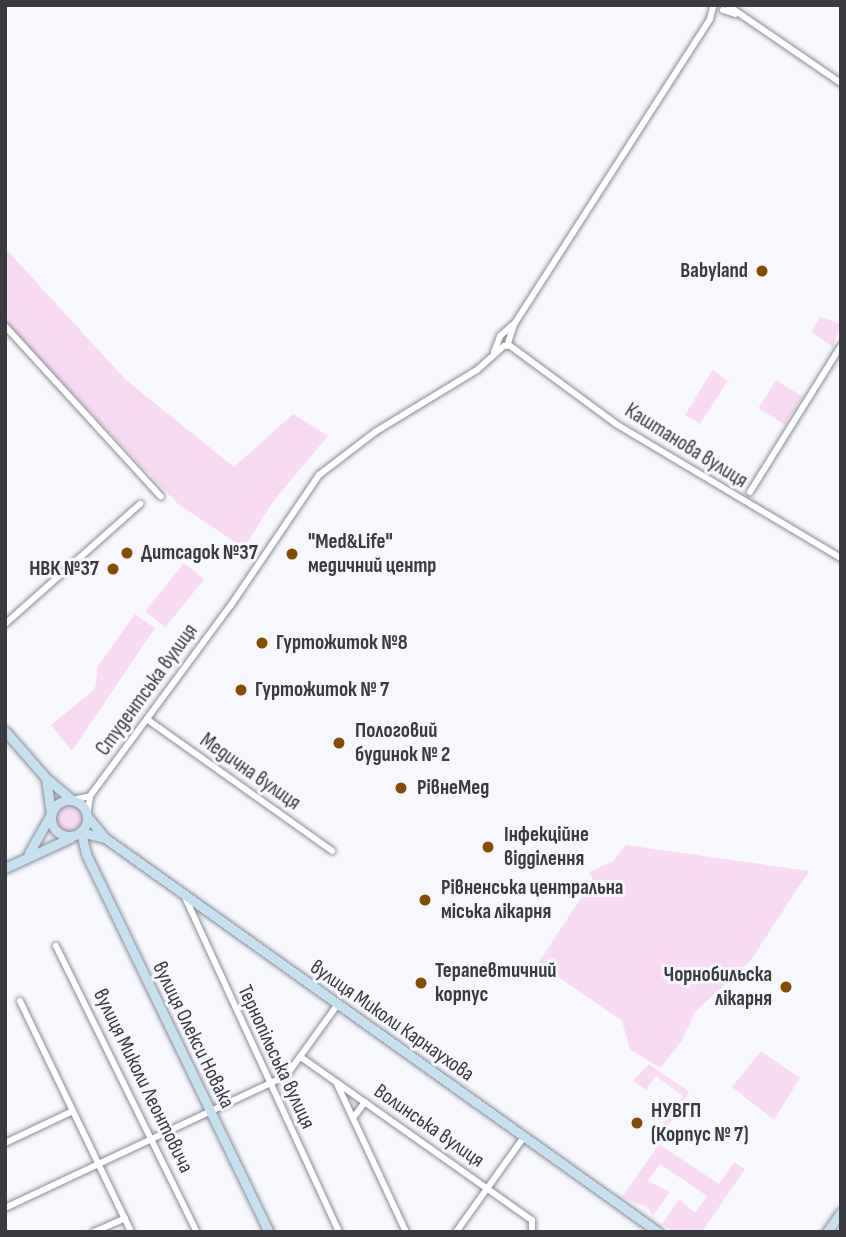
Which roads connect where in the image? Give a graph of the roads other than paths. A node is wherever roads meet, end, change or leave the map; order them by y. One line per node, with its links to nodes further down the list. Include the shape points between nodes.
1 (717, 10): 2 (street, via 736,15); 4 (street)
2 (841, 83)
3 (5, 326): 7 (street)
4 (507, 341): 9 (street, Каштанова вулиця, via 616,424); 11 (street, Студентська вулиця, via 435,399 336,458 281,525 231,605)
5 (841, 346): 6 (street)
6 (750, 492)
7 (161, 497)
8 (140, 504): 10 (street)
9 (841, 558)
10 (5, 624)
11 (148, 720): 14 (street, Студентська вулиця); 21 (street, Медична вулиця)
12 (5, 731): 13 (main road)
13 (46, 778): 15 (main road); 16 (main road)
14 (90, 796): 15 (street); 17 (street)
15 (73, 800): 16 (main road, via 57,804); 17 (main road)
16 (51, 814): 19 (main road, via 54,829); 23 (main road, via 44,834)
17 (87, 816): 18 (main road); 20 (main road, вулиця Миколи Карнаухова)
18 (81, 832): 19 (main road); 20 (main road, вулиця Миколи Карнаухова); 22 (main road, вулиця Олекси Новака)
19 (68, 836): 22 (main road, вулиця Олекси Новака); 23 (main road)
20 (105, 838): 25 (main road, вулиця Миколи Карнаухова)
21 (332, 851)
22 (86, 854): 34 (main road, вулиця Олекси Новака)
23 (26, 857): 24 (main road)
24 (5, 868)
25 (184, 895): 28 (main road, вулиця Миколи Карнаухова); 31 (street, Тернопільська вулиця)
26 (56, 946): 37 (street, вулиця Миколи Леонтовича)
27 (20, 1001): 33 (street)
28 (338, 1004): 29 (street); 36 (main road, вулиця Миколи Карнаухова)
29 (302, 1058): 30 (street, Волинська вулиця); 31 (street, via 291,1072)
30 (337, 1082): 32 (street, Волинська вулиця); 35 (street)
31 (269, 1085): 34 (street); 49 (street, Тернопільська вулиця)
32 (365, 1102): 35 (street); 40 (street, Волинська вулиця)
33 (73, 1111): 38 (street); 39 (street)
34 (211, 1112): 37 (street); 48 (main road, вулиця Олекси Новака)
35 (352, 1118): 50 (street)
36 (524, 1137): 40 (street); 52 (main road, вулиця Миколи Карнаухова)
37 (153, 1139): 39 (street); 47 (street, вулиця Миколи Леонтовича)
38 (5, 1143)
39 (99, 1164): 41 (street); 43 (street)
40 (487, 1189): 44 (street, Волинська вулиця); 51 (street)
41 (5, 1208)
42 (841, 1212): 53 (main road)
43 (125, 1218): 45 (street); 46 (street)
44 (533, 1228)
45 (94, 1232)
46 (131, 1232)
47 (197, 1232)
48 (269, 1232)
49 (339, 1232)
50 (406, 1232)
51 (456, 1232)
52 (658, 1232)
53 (827, 1232)

